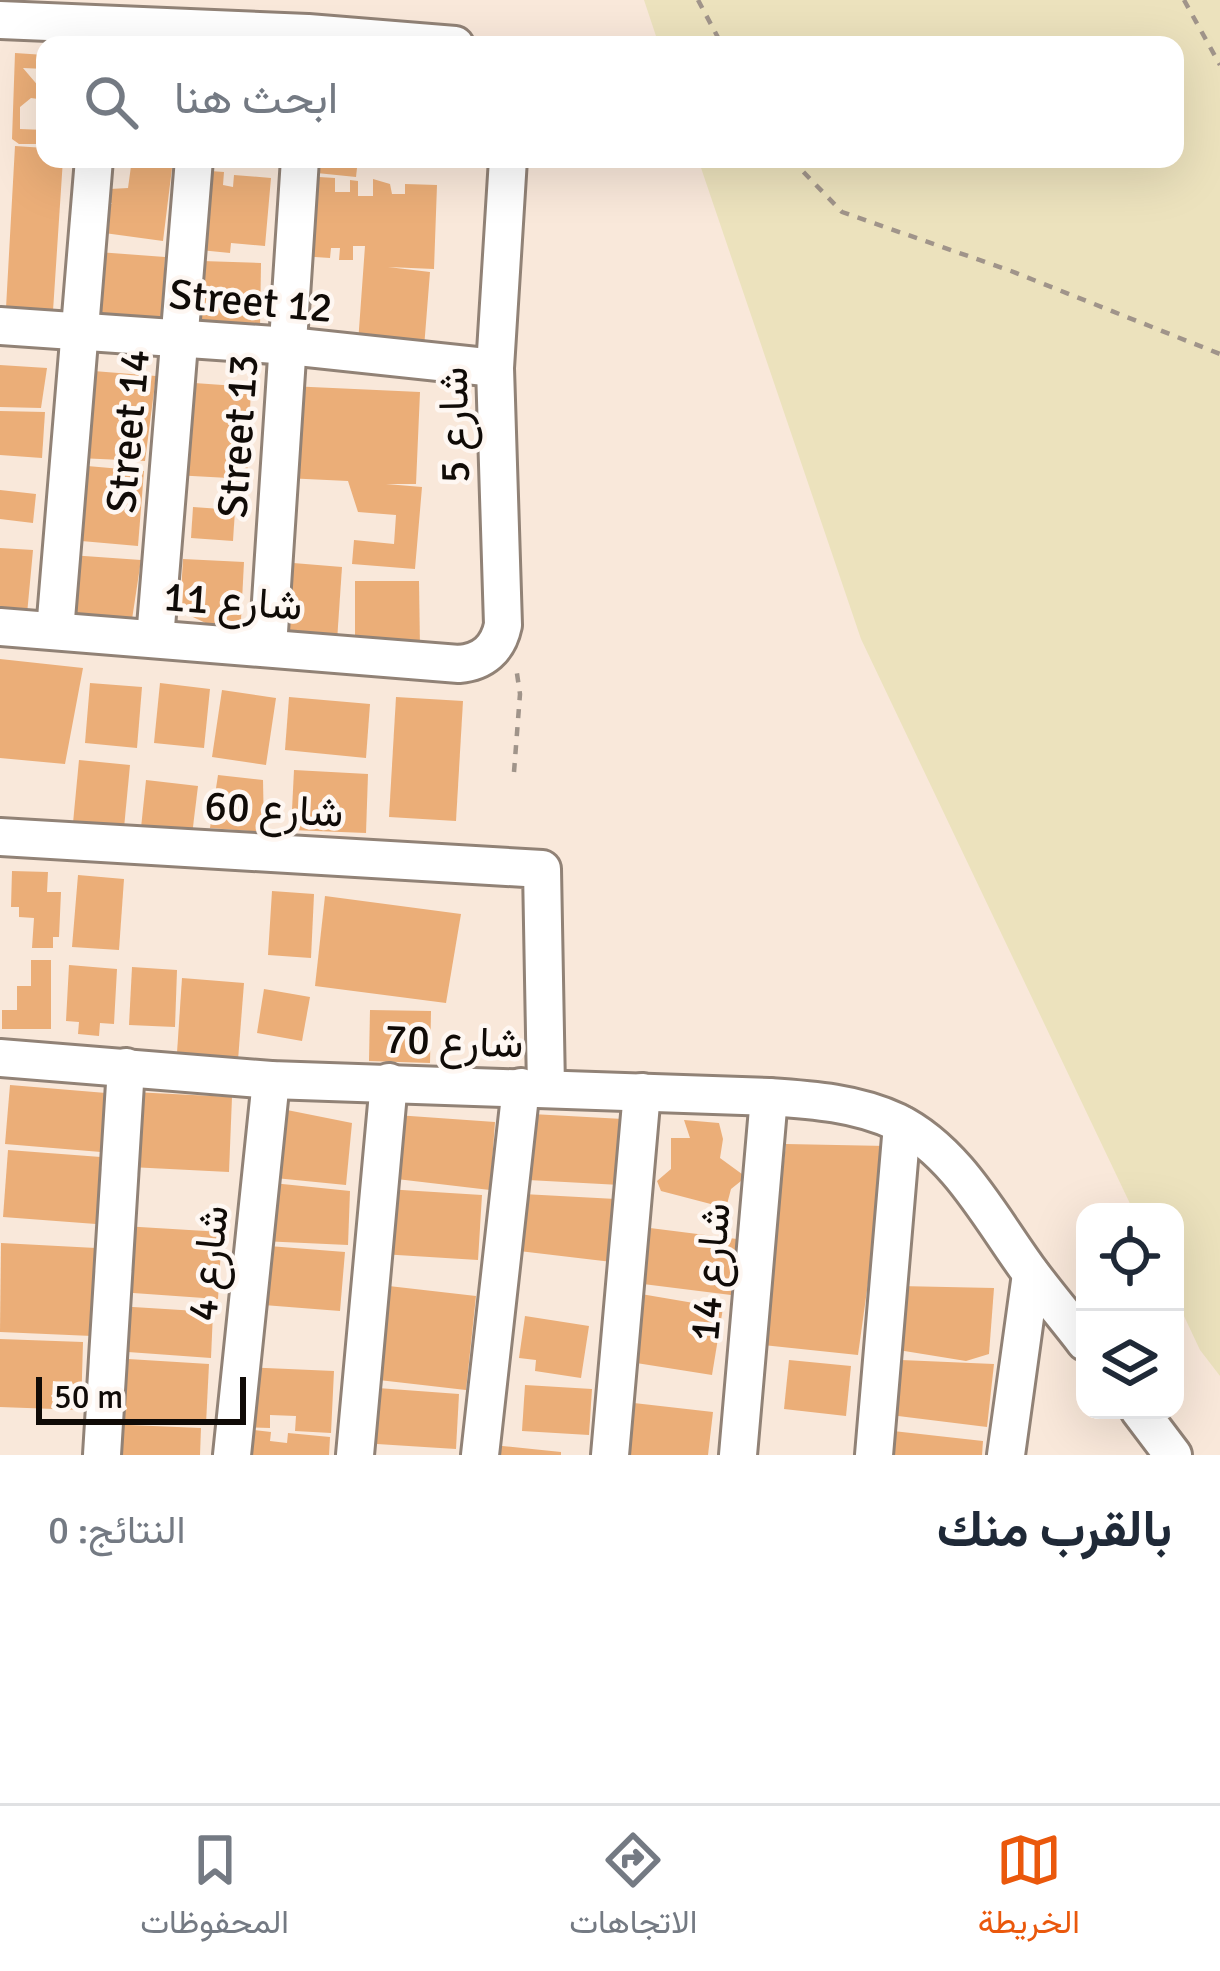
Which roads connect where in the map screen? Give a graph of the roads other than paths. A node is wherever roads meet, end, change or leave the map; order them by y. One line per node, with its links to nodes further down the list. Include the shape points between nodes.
1 (0, 21): 2 (street)
2 (104, 35): 3 (street)
3 (154, 36)
4 (93, 168): 9 (street)
5 (193, 168): 10 (street, Street 14)
6 (300, 168): 11 (street, Street 13)
7 (507, 168): 12 (street, شارع 5)
8 (0, 326): 9 (street, Street 12)
9 (80, 332): 10 (street, Street 12); 14 (street)
10 (180, 338): 11 (street, Street 12); 15 (street, Street 14)
11 (289, 346): 12 (street, Street 12); 16 (street, Street 13)
12 (495, 368): 17 (street, شارع 5, via 501,635 481,659)
13 (0, 627): 14 (street, شارع 11)
14 (55, 632): 15 (street, شارع 11)
15 (155, 639): 16 (street, شارع 11)
16 (268, 647): 17 (street, شارع 11)
17 (459, 664)
18 (0, 836): 23 (street, شارع 60, via 542,869)
19 (0, 1057): 20 (street, شارع 70)
20 (126, 1067): 21 (street, شارع 70); 30 (street)
21 (271, 1080): 22 (street, شارع 70); 31 (street, شارع 4)
22 (389, 1082): 23 (street, شارع 70); 32 (street)
23 (533, 1088): 24 (street, شارع 70); 33 (street)
24 (642, 1092): 25 (street, شارع 70); 34 (street)
25 (770, 1096): 26 (street, شارع 70, via 823,1100); 35 (street, شارع 14)
26 (902, 1124): 27 (street, via 960,1173); 36 (street)
27 (1031, 1274): 28 (street); 37 (street)
28 (1076, 1331)
29 (1146, 1419): 38 (street)
30 (102, 1455)
31 (232, 1455)
32 (355, 1455)
33 (480, 1455)
34 (610, 1455)
35 (738, 1455)
36 (874, 1455)
37 (1006, 1455)
38 (1173, 1455)

